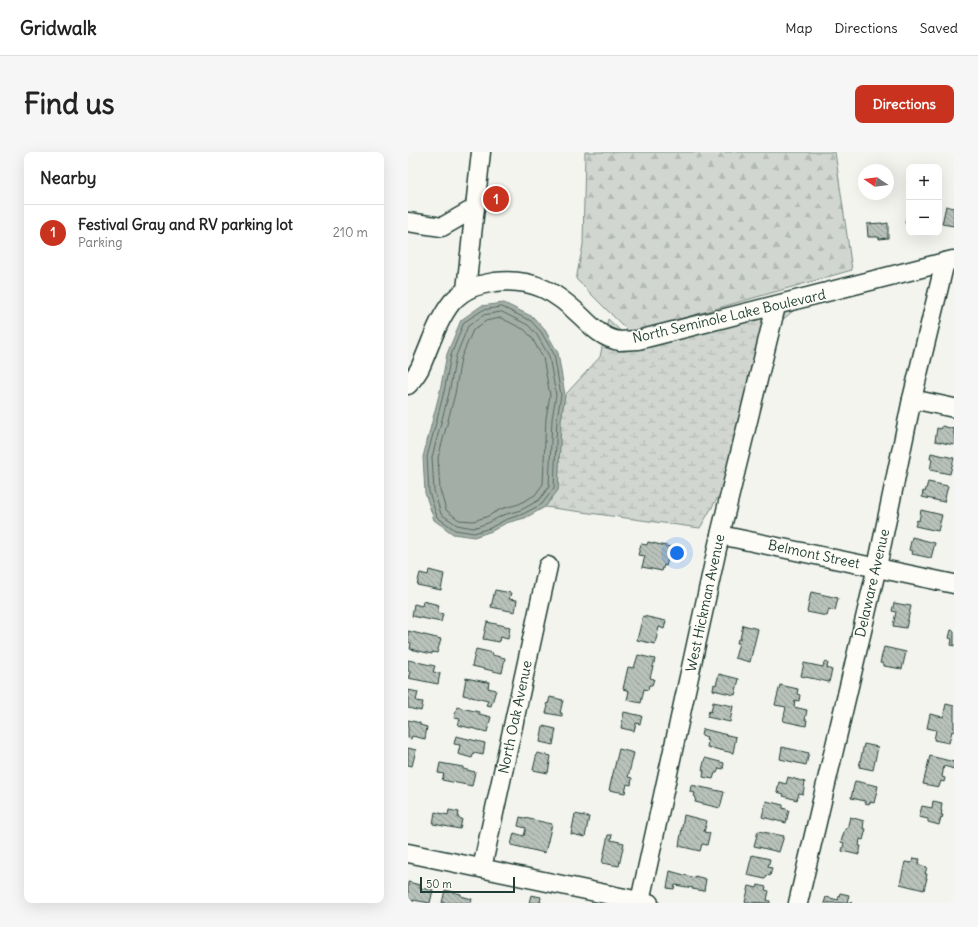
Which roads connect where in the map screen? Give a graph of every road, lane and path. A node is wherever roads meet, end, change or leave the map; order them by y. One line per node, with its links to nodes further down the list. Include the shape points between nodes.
1 (481, 152): 2 (street)
2 (475, 208): 3 (street, via 442,227); 5 (street)
3 (408, 222)
4 (949, 261): 6 (street, North Seminole Lake Boulevard); 8 (street, Delaware Avenue)
5 (466, 290): 6 (street, North Seminole Lake Boulevard, via 480,284 526,282 560,297 602,334 620,341 638,340); 7 (street, North Seminole Lake Boulevard, via 452,302 442,317 419,369)
6 (776, 306): 10 (street, West Hickman Avenue)
7 (408, 385)
8 (912, 399): 9 (street); 12 (street, Delaware Avenue)
9 (954, 408)
10 (720, 535): 12 (street, Belmont Street); 16 (street, West Hickman Avenue)
11 (548, 566): 15 (street, North Oak Avenue)
12 (877, 567): 13 (street, Belmont Street); 17 (street, Delaware Avenue)
13 (954, 584)
14 (408, 853): 15 (street)
15 (482, 868): 16 (street)
16 (645, 902)
17 (798, 903)

